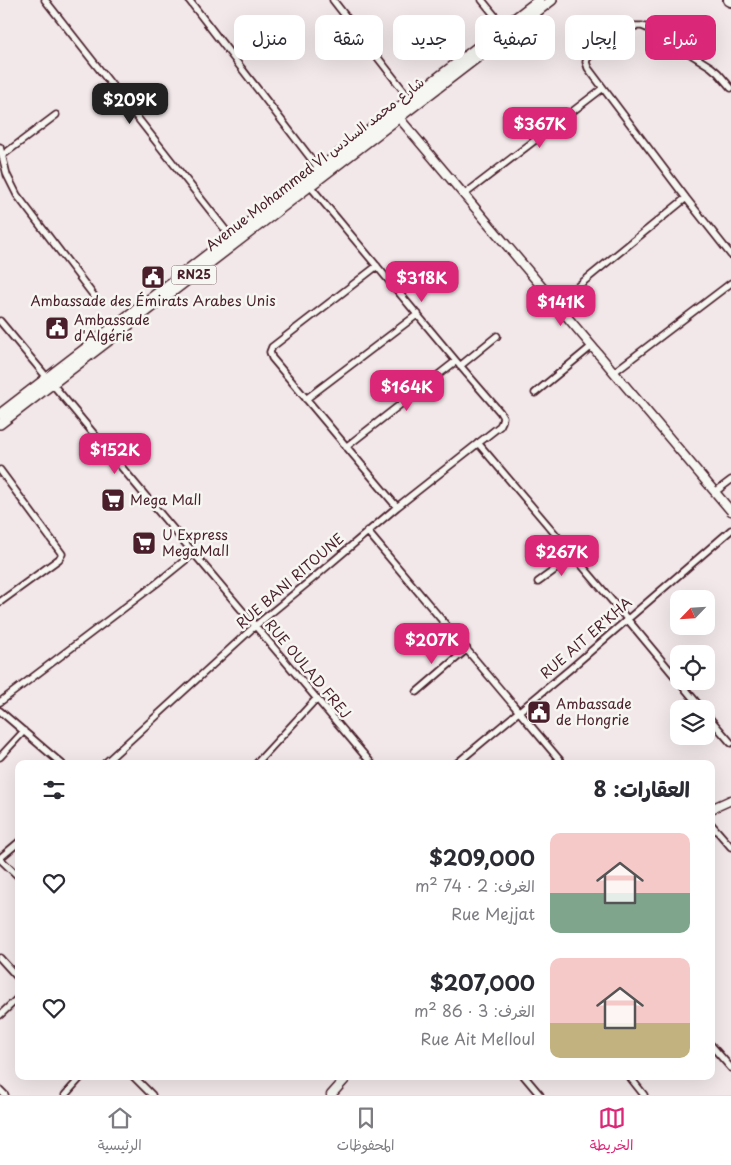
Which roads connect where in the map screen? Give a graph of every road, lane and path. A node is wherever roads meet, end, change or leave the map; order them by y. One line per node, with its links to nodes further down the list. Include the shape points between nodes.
1 (45, 0): 21 (street)
2 (189, 0): 17 (street)
3 (333, 0): 12 (street)
4 (482, 0): 7 (street)
5 (539, 0): 8 (main road, Avenue Mohammed VI شارع محمد السادس / RN25)
6 (552, 0): 13 (main road, Avenue Mohammed VI شارع محمد السادس / RN25)
7 (494, 15)
8 (520, 15)
9 (475, 49): 12 (main road, Avenue Mohammed VI شارع محمد السادس / RN25)
10 (603, 88): 11 (street, via 588,68 587,59 623,30 635,26 648,28 711,67); 19 (street); 20 (street)
11 (731, 88)
12 (410, 98): 13 (main road, Avenue Mohammed VI شارع محمد السادس / RN25)
13 (396, 114): 17 (main road, Avenue Mohammed VI شارع محمد السادس / RN25); 18 (main road, Avenue Mohammed VI شارع محمد السادس / RN25); 19 (street)
14 (56, 115): 16 (street)
15 (0, 147): 16 (street)
16 (3, 155): 25 (street, via 7,175 17,195)
17 (319, 169): 21 (main road, Avenue Mohammed VI شارع محمد السادس / RN25)
18 (310, 186): 23 (street); 33 (main road, Avenue Mohammed VI شارع محمد السادس / RN25)
19 (465, 194): 26 (street)
20 (686, 198): 22 (street); 26 (street)
21 (230, 237): 33 (main road, Avenue Mohammed VI شارع محمد السادس / RN25)
22 (731, 255)
23 (377, 266): 27 (street); 35 (street, via 270,350 272,358)
24 (731, 283): 32 (street)
25 (94, 296)
26 (556, 304): 30 (street)
27 (418, 314): 31 (street); 35 (street)
28 (0, 321): 33 (street, RUE OULAD FREJ)
29 (497, 336): 31 (street)
30 (592, 346): 32 (street); 34 (street)
31 (458, 364): 38 (street, RUE BANI RITOUNE, via 503,417 500,426); 39 (street)
32 (614, 372): 42 (street)
33 (50, 381): 36 (main road, Avenue Mohammed VI شارع محمد السادس / RN25); 37 (main road, Avenue Mohammed VI شارع محمد السادس / RN25); 47 (street, RUE OULAD FREJ)
34 (535, 393)
35 (306, 399): 39 (street)
36 (0, 414)
37 (0, 424)
38 (478, 443): 43 (street, RUE BANI RITOUNE); 48 (street)
39 (346, 447): 43 (street)
40 (0, 470): 50 (street, via 62,554)
41 (731, 480): 42 (street)
42 (715, 492): 44 (street)
43 (397, 507): 46 (street, RUE BANI RITOUNE)
44 (731, 511)
45 (731, 530): 51 (street, RUE AIT ER'KHA)
46 (367, 531): 52 (street, RUE BANI RITOUNE); 53 (street)
47 (194, 553): 52 (street, RUE OULAD FREJ); 57 (street)
48 (574, 556): 49 (street); 51 (street)
49 (538, 582)
50 (0, 602)
51 (626, 619): 56 (street); 59 (street, RUE AIT ER'KHA)
52 (255, 626): 55 (street, RUE OULAD FREJ); 65 (street, RUE BANI RITOUNE)
53 (467, 649): 54 (street); 59 (street)
54 (417, 692)
55 (316, 699): 66 (street); 67 (street, RUE OULAD FREJ)
56 (694, 700)
57 (0, 702)
58 (0, 711): 61 (street)
59 (518, 711): 68 (street, RUE AIT ER'KHA); 69 (street)
60 (715, 724): 62 (street)
61 (24, 732): 63 (street); 64 (street)
62 (731, 743)
63 (0, 758)
64 (57, 760)
65 (108, 760)
66 (260, 760)
67 (369, 760)
68 (461, 760)
69 (560, 760)
70 (731, 800): 71 (street)
71 (715, 807)
72 (715, 829): 74 (street)
73 (15, 845): 75 (street)
74 (731, 847)
75 (0, 858): 76 (street)
76 (15, 873)
77 (1, 960): 78 (street)
78 (15, 975)
79 (15, 1000): 80 (street)
80 (0, 1015)
81 (715, 1050): 82 (street)
82 (731, 1068)
83 (78, 1080): 90 (street)
84 (137, 1080): 91 (street)
85 (344, 1080): 92 (street)
86 (527, 1080): 93 (street)
87 (632, 1080): 94 (street)
88 (0, 1090): 89 (street)
89 (5, 1095)
90 (65, 1095)
91 (152, 1095)
92 (331, 1095)
93 (540, 1095)
94 (644, 1095)

